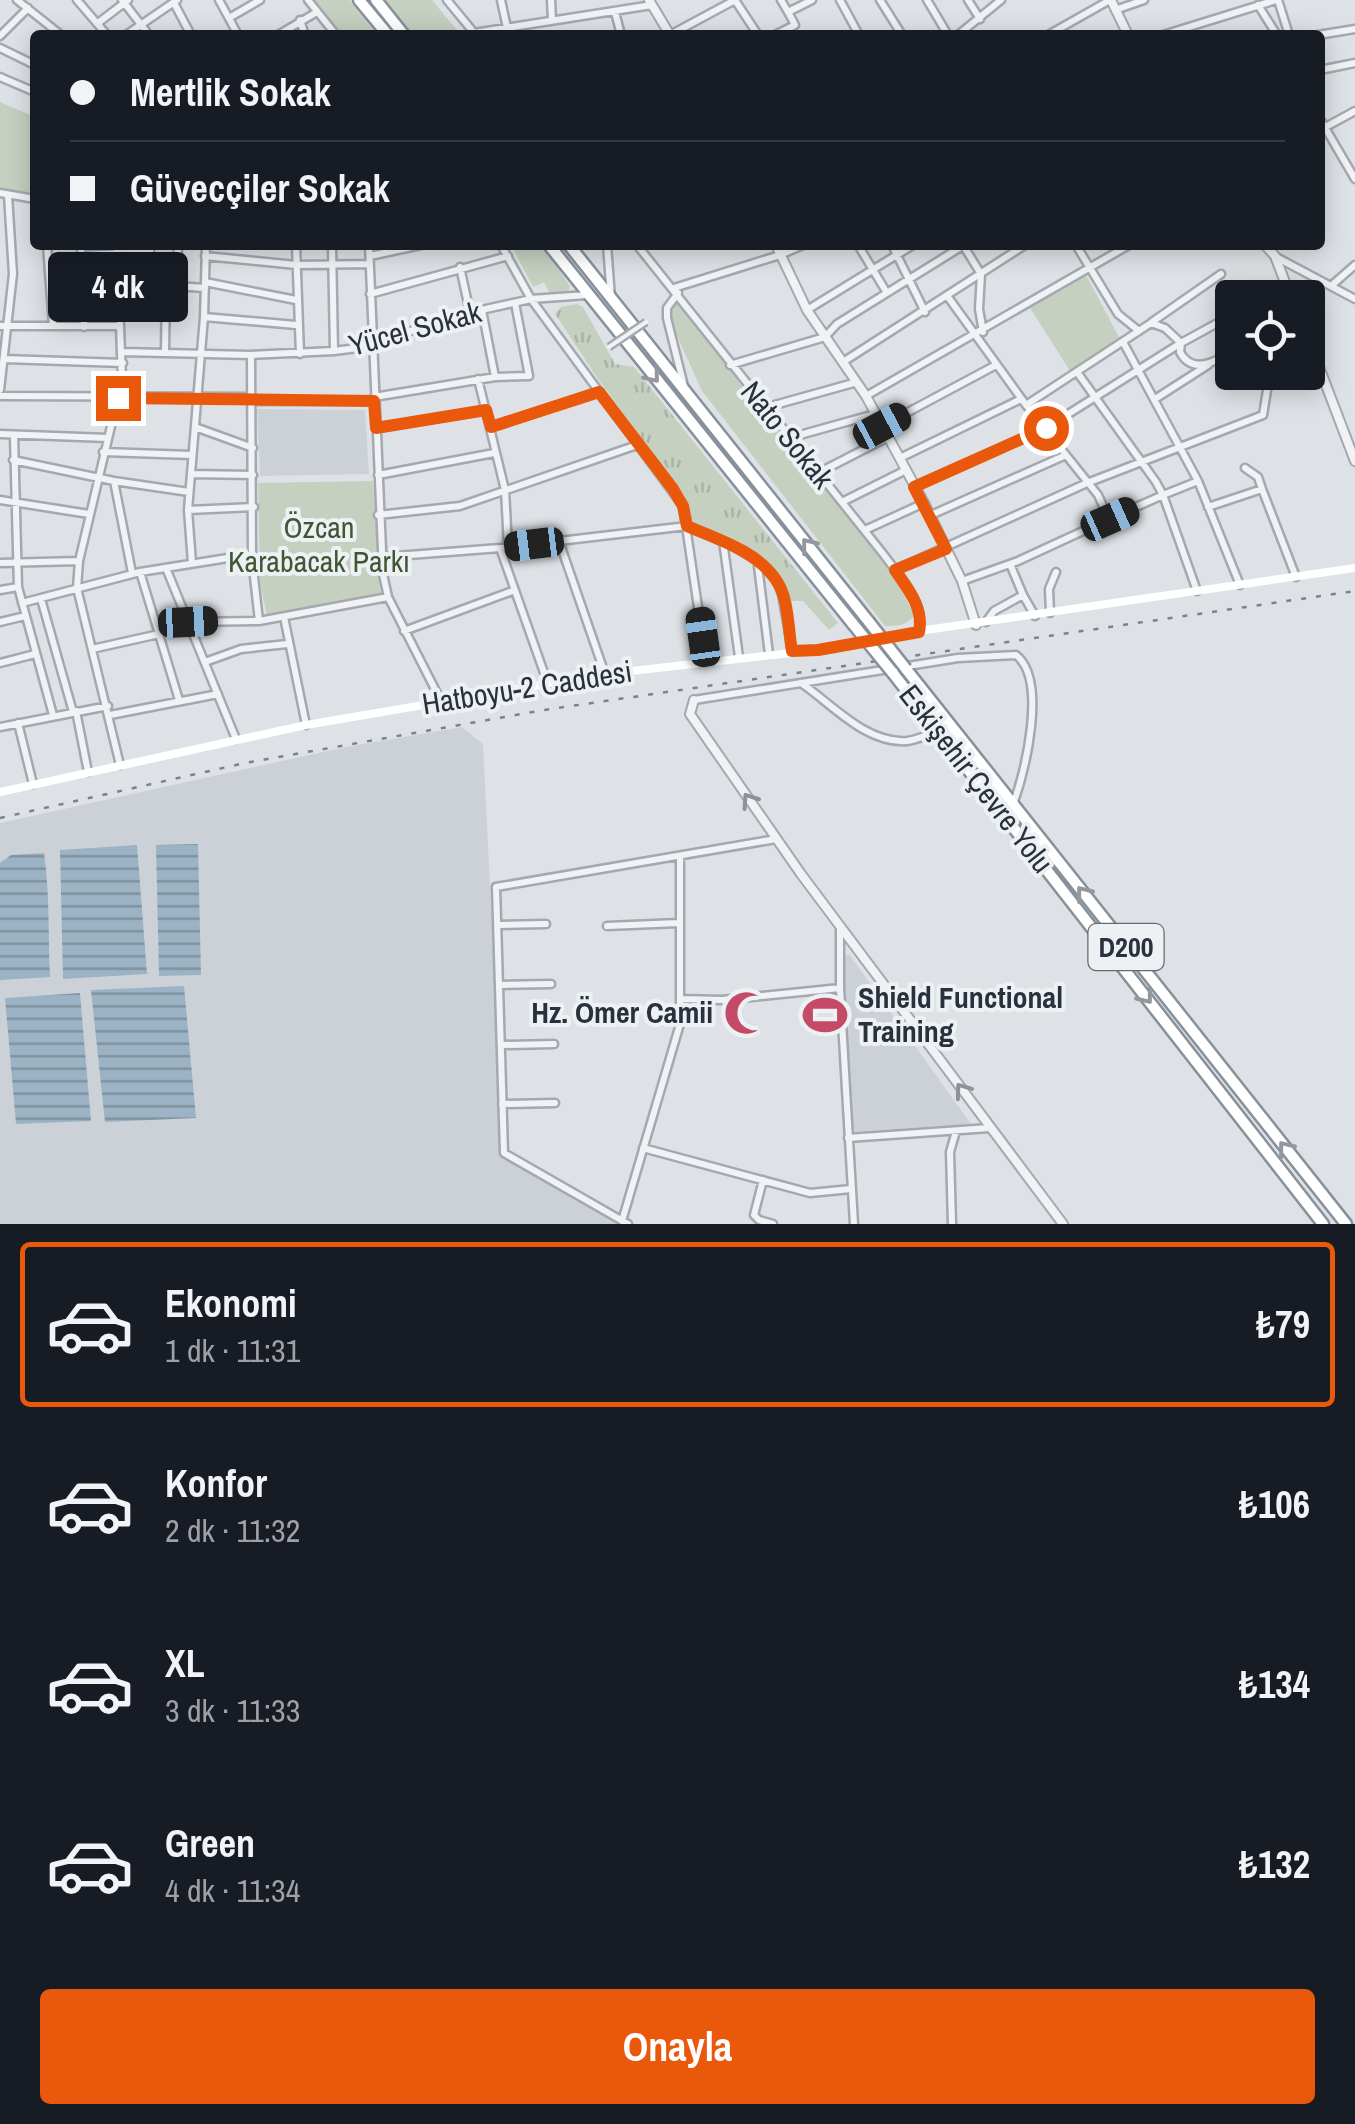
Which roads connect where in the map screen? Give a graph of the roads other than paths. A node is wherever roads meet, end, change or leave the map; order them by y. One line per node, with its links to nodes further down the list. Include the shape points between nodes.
1 (17, 0): 27 (street)
2 (77, 0): 37 (street)
3 (219, 0): 33 (street)
4 (260, 0): 33 (street)
5 (308, 0): 29 (street)
6 (359, 0): 50 (highway)
7 (376, 0): 51 (highway)
8 (448, 0): 52 (street)
9 (501, 0): 39 (street)
10 (551, 0): 36 (street)
11 (599, 0): 32 (street)
12 (735, 0): 56 (street); 57 (street)
13 (781, 0): 31 (street)
14 (812, 0): 31 (street)
15 (840, 0): 59 (street)
16 (880, 0): 60 (street)
17 (927, 0): 61 (street)
18 (968, 0): 34 (street)
19 (1110, 0): 28 (street); 63 (street)
20 (1144, 0): 28 (street)
21 (1277, 0): 26 (street); 67 (street)
22 (125, 1): 37 (street); 38 (street)
23 (175, 1): 38 (street); 45 (street)
24 (997, 1): 34 (street)
25 (650, 3): 30 (street); 55 (street)
26 (1258, 5): 65 (street); 66 (street)
27 (28, 8): 41 (street); 69 (street)
28 (1116, 10): 64 (street)
29 (318, 12): 35 (street); 49 (street)
30 (615, 12): 32 (street); 54 (street)
31 (788, 12): 58 (street, via 795,25)
32 (603, 13): 36 (street)
33 (228, 18): 46 (street)
34 (980, 19): 62 (street)
35 (300, 20): 47 (street); 48 (street)
36 (552, 20): 39 (street)
37 (98, 23): 42 (street)
38 (143, 24): 43 (street); 44 (street)
39 (507, 29): 53 (street)
40 (1355, 29): 68 (street)
41 (55, 30)
42 (103, 30)
43 (134, 30)
44 (146, 30)
45 (189, 30)
46 (235, 30)
47 (285, 30)
48 (303, 30)
49 (332, 30)
50 (384, 30)
51 (400, 30)
52 (471, 30)
53 (500, 30)
54 (620, 30)
55 (667, 30)
56 (679, 30)
57 (755, 30)
58 (786, 30)
59 (857, 30)
60 (899, 30)
61 (945, 30)
62 (965, 30)
63 (1057, 30)
64 (1126, 30)
65 (1190, 30)
66 (1274, 30)
67 (1287, 30)
68 (1325, 34)
69 (0, 36)
70 (0, 48): 71 (street)
71 (30, 63)
72 (1355, 63): 73 (street)
73 (1325, 69)
74 (0, 78): 75 (street)
75 (30, 90)
76 (1355, 111): 77 (street)
77 (1325, 126)
78 (1325, 133): 79 (street)
79 (1355, 179)
80 (4, 194): 81 (street); 149 (street, via 13,274)
81 (30, 197)
82 (47, 250): 150 (street)
83 (82, 250): 108 (street)
84 (111, 250): 108 (street)
85 (117, 250): 125 (street)
86 (178, 250): 126 (street)
87 (206, 250): 110 (street)
88 (296, 250): 115 (street)
89 (332, 250): 116 (street)
90 (369, 250): 114 (street)
91 (404, 250): 114 (street)
92 (504, 250): 111 (street)
93 (553, 250): 133 (highway, Eskişehir Çevre Yolu / D200)
94 (573, 250): 134 (highway, D200)
95 (607, 250): 134 (street)
96 (641, 250): 130 (street, Nato Sokak)
97 (778, 250): 112 (street)
98 (792, 250): 112 (street)
99 (861, 250): 120 (street)
100 (894, 250): 109 (street)
101 (905, 250): 109 (street)
102 (956, 250): 123 (street)
103 (967, 250): 121 (street)
104 (1018, 250): 121 (street)
105 (1079, 250): 119 (street)
106 (1120, 250): 119 (street)
107 (1269, 250): 113 (street)
108 (82, 255): 151 (street)
109 (897, 255): 120 (street); 123 (street)
110 (205, 256): 115 (street); 127 (street)
111 (508, 256): 118 (street); 136 (street)
112 (780, 256): 130 (street); 141 (street)
113 (1275, 256): 124 (street); 129 (street)
114 (370, 260): 116 (street); 132 (street)
115 (296, 265): 116 (street); 138 (street)
116 (333, 265): 161 (street)
117 (1355, 265): 129 (street)
118 (460, 268): 132 (street); 142 (street)
119 (1090, 268): 153 (street, via 1118,314); 154 (street)
120 (872, 270): 131 (street); 141 (street)
121 (981, 274): 135 (street); 154 (street)
122 (1221, 274): 146 (street)
123 (909, 279): 131 (street); 143 (street)
124 (1284, 280)
125 (118, 282): 128 (street); 152 (street)
126 (177, 285): 127 (street); 128 (street)
127 (205, 285): 138 (street); 144 (street)
128 (166, 286): 160 (street)
129 (1331, 286): 137 (street)
130 (676, 290): 171 (street, Nato Sokak); 179 (street, via 667,318)
131 (887, 293): 155 (street)
132 (370, 294): 158 (street)
133 (587, 295): 136 (street, Yücel Sokak); 306 (highway, Eskişehir Çevre Yolu / D200, one-way to 306, bridge)
134 (611, 298): 179 (highway, Eskişehir Çevre Yolu / D200)
135 (948, 298): 143 (street); 154 (street)
136 (531, 299): 139 (street, Yücel Sokak); 181 (street)
137 (1355, 299)
138 (296, 300): 147 (street)
139 (515, 303): 140 (street, Yücel Sokak); 175 (street, via 528,376)
140 (482, 310): 142 (street, Yücel Sokak); 175 (street)
141 (807, 310): 155 (street)
142 (470, 312): 158 (street, Yücel Sokak)
143 (925, 312): 167 (street)
144 (204, 317): 147 (street); 163 (street)
145 (646, 322): 159 (street, bridge)
146 (1151, 323): 153 (street); 157 (street)
147 (296, 325): 164 (street)
148 (1215, 325): 157 (street)
149 (3, 326): 150 (street); 166 (street)
150 (53, 326): 151 (street)
151 (84, 326): 152 (street)
152 (120, 326): 162 (street)
153 (1139, 331): 156 (street)
154 (979, 334): 172 (street); 183 (street)
155 (825, 337): 167 (street); 171 (street)
156 (1123, 342): 173 (street); 174 (street)
157 (1182, 343): 170 (street, via 1188,362); 173 (street)
158 (373, 346): 161 (street, Yücel Sokak); 188 (street)
159 (609, 347)
160 (165, 351): 162 (street, Yücel Sokak); 163 (street, Yücel Sokak)
161 (334, 351): 164 (street, Yücel Sokak)
162 (122, 352): 169 (street)
163 (201, 353): 165 (street, Yücel Sokak); 185 (street)
164 (300, 354): 165 (street, Yücel Sokak)
165 (251, 355): 187 (street)
166 (2, 359): 169 (street); 182 (street)
167 (843, 362): 178 (street)
168 (1215, 362): 170 (street)
169 (123, 363): 184 (street)
170 (1211, 364): 189 (street)
171 (730, 365): 191 (street, Nato Sokak)
172 (996, 365): 190 (street); 194 (street)
173 (1138, 370): 186 (street); 189 (street)
174 (1076, 372): 186 (street); 190 (street)
175 (495, 376): 177 (street)
176 (1325, 376): 200 (street)
177 (478, 379): 188 (street); 192 (street)
178 (857, 382): 183 (street); 191 (street)
179 (684, 389): 312 (highway, Eskişehir Çevre Yolu / D200, one-way to 179, bridge)
180 (1267, 390): 207 (street, via 1262,415)
181 (599, 392): 196 (street); 205 (street)
182 (0, 393): 184 (street)
183 (866, 396): 193 (street)
184 (118, 398): 185 (street); 203 (street)
185 (198, 398): 187 (street); 195 (street)
186 (1094, 398): 198 (street); 214 (street)
187 (252, 399): 188 (street); 206 (street)
188 (374, 399): 197 (street)
189 (1155, 400): 207 (street)
190 (1023, 402): 198 (street); 212 (street)
191 (764, 408): 204 (street, Nato Sokak)
192 (486, 410): 196 (street); 197 (street)
193 (875, 414): 194 (street); 204 (street)
194 (882, 426): 202 (street)
195 (195, 427): 206 (street); 211 (street)
196 (491, 427): 209 (street)
197 (376, 428): 220 (street)
198 (1046, 428): 210 (street); 226 (street)
199 (0, 434): 201 (street)
200 (1351, 434): 215 (street)
201 (14, 436): 203 (street); 213 (street)
202 (889, 437): 212 (street); 218 (street)
203 (108, 438): 208 (street)
204 (789, 438): 218 (street, Nato Sokak)
205 (637, 445): 228 (street); 242 (street, via 673,489)
206 (253, 448): 221 (street)
207 (1179, 448): 214 (street); 223 (street)
208 (104, 452): 211 (street); 222 (street)
209 (494, 453): 220 (street); 228 (street)
210 (1067, 454): 225 (street); 240 (street)
211 (192, 455): 219 (street)
212 (900, 458): 217 (street)
213 (14, 460): 222 (street); 232 (street)
214 (1142, 462): 225 (street); 230 (street)
215 (1355, 462)
216 (1245, 468): 227 (street)
217 (906, 470): 226 (street); 233 (street)
218 (818, 473): 233 (street, Nato Sokak)
219 (190, 474): 221 (street); 229 (street)
220 (378, 474): 239 (street)
221 (253, 476): 235 (street)
222 (99, 478): 224 (street); 238 (street)
223 (1198, 481): 230 (street); 236 (street)
224 (114, 482): 229 (street); 260 (street)
225 (1087, 484): 241 (street); 247 (street)
226 (914, 487): 234 (street)
227 (1262, 489): 236 (street); 261 (street)
228 (505, 490): 239 (street, via 460,506); 246 (street)
229 (189, 492): 237 (street)
230 (1163, 496): 241 (street); 268 (street)
231 (0, 500): 232 (street)
232 (15, 502): 238 (street); 254 (street)
233 (842, 502): 243 (street, Nato Sokak)
234 (924, 503): 240 (street); 243 (street)
235 (254, 507): 237 (street); 248 (street)
236 (1208, 507): 263 (street)
237 (188, 510): 253 (street)
238 (89, 514): 250 (street)
239 (378, 515): 249 (street)
240 (931, 516): 247 (street)
241 (1110, 519): 255 (street)
242 (687, 526): 244 (street); 245 (street); 290 (street)
243 (864, 530): 258 (street, Nato Sokak)
244 (560, 541): 246 (street); 293 (street)
245 (723, 541): 251 (street); 289 (street)
246 (504, 547): 249 (street); 267 (street)
247 (946, 549): 258 (street); 262 (street)
248 (253, 554): 253 (street); 277 (street)
249 (383, 556): 270 (street)
250 (79, 560): 254 (street); 265 (street)
251 (758, 561): 286 (street, via 782,594); 288 (street)
252 (0, 563): 254 (street)
253 (192, 563): 256 (street)
254 (16, 564): 264 (street)
255 (1010, 564): 262 (street); 269 (street)
256 (166, 568): 260 (street); 279 (street)
257 (1355, 568): 261 (main road, Hatboyu-2 Caddesi)
258 (895, 570): 282 (street, Nato Sokak, via 916,602)
259 (1056, 572): 273 (street)
260 (136, 573): 265 (street); 283 (street)
261 (1296, 578): 263 (main road, Hatboyu-2 Caddesi)
262 (962, 581): 280 (street)
263 (1240, 585): 268 (main road, Hatboyu-2 Caddesi)
264 (18, 588): 266 (street); 272 (street)
265 (77, 588): 271 (street); 285 (street)
266 (0, 590)
267 (514, 590): 281 (street); 295 (street)
268 (1197, 591): 273 (main road, Hatboyu-2 Caddesi)
269 (1023, 595): 275 (street); 280 (street)
270 (388, 597): 276 (street); 281 (street)
271 (40, 599): 272 (street); 301 (street)
272 (22, 603): 274 (street)
273 (1050, 613): 275 (main road, Hatboyu-2 Caddesi)
274 (25, 616): 278 (street); 287 (street)
275 (1034, 616): 280 (main road, Hatboyu-2 Caddesi)
276 (284, 617): 277 (street); 284 (street)
277 (259, 621): 279 (street)
278 (0, 622)
279 (188, 622): 291 (street)
280 (981, 624): 282 (main road, Hatboyu-2 Caddesi)
281 (404, 631): 299 (street)
282 (919, 632): 286 (main road, Hatboyu-2 Caddesi)
283 (158, 634): 285 (street); 297 (street)
284 (288, 644): 291 (street); 304 (street)
285 (92, 649): 300 (street)
286 (792, 651): 288 (main road, Hatboyu-2 Caddesi)
287 (35, 654): 292 (street); 302 (street)
288 (769, 654): 289 (main road, Hatboyu-2 Caddesi)
289 (740, 656): 290 (main road, Hatboyu-2 Caddesi)
290 (706, 661): 293 (main road, Hatboyu-2 Caddesi)
291 (205, 662): 296 (street)
292 (0, 663)
293 (605, 674): 295 (main road, Hatboyu-2 Caddesi)
294 (800, 682): 298 (street); 306 (street, via 862,730 887,739 910,741); 312 (street, via 1016,656 1026,664 1032,692)
295 (548, 684): 299 (main road, Hatboyu-2 Caddesi)
296 (218, 694): 297 (street); 307 (street)
297 (179, 700): 300 (street)
298 (694, 700): 313 (street, one-way to 298, via 690,714)
299 (441, 701): 304 (main road, Hatboyu-2 Caddesi)
300 (109, 710): 301 (street); 308 (street)
301 (74, 712): 302 (street); 309 (street)
302 (52, 715): 303 (street)
303 (18, 724): 305 (street); 310 (street)
304 (306, 724): 307 (main road, Hatboyu-2 Caddesi)
305 (0, 727)
306 (938, 731): 339 (highway, Eskişehir Çevre Yolu / D200, one-way to 339)
307 (236, 739): 308 (main road, Hatboyu-2 Caddesi)
308 (120, 765): 309 (main road, Hatboyu-2 Caddesi)
309 (88, 772): 310 (main road, Hatboyu-2 Caddesi)
310 (33, 784): 311 (main road, Hatboyu-2 Caddesi)
311 (0, 792)
312 (1014, 804): 340 (highway, Eskişehir Çevre Yolu / D200, one-way to 312)
313 (776, 839): 314 (street); 317 (street)
314 (680, 856): 315 (street); 318 (street, via 496,887)
315 (678, 923): 319 (street); 323 (street)
316 (546, 924): 318 (street)
317 (840, 924): 322 (street); 328 (street, one-way to 317)
318 (498, 925): 321 (street)
319 (607, 926)
320 (550, 984): 321 (street)
321 (500, 985): 325 (street)
322 (840, 988): 323 (street); 330 (street)
323 (680, 1000): 331 (street, via 680,1024)
324 (554, 1044): 325 (street)
325 (502, 1045): 327 (street)
326 (555, 1103): 327 (street)
327 (502, 1104): 334 (street, via 506,1156)
328 (989, 1128): 329 (street); 338 (street)
329 (956, 1131): 330 (street); 337 (street, via 950,1152)
330 (848, 1138): 333 (street)
331 (643, 1148): 332 (street); 334 (street)
332 (763, 1180): 333 (street, via 810,1193); 335 (street, via 754,1215)
333 (850, 1189): 336 (street)
334 (625, 1222)
335 (772, 1224)
336 (854, 1224)
337 (952, 1224)
338 (1063, 1224)
339 (1324, 1224)
340 (1346, 1224)

